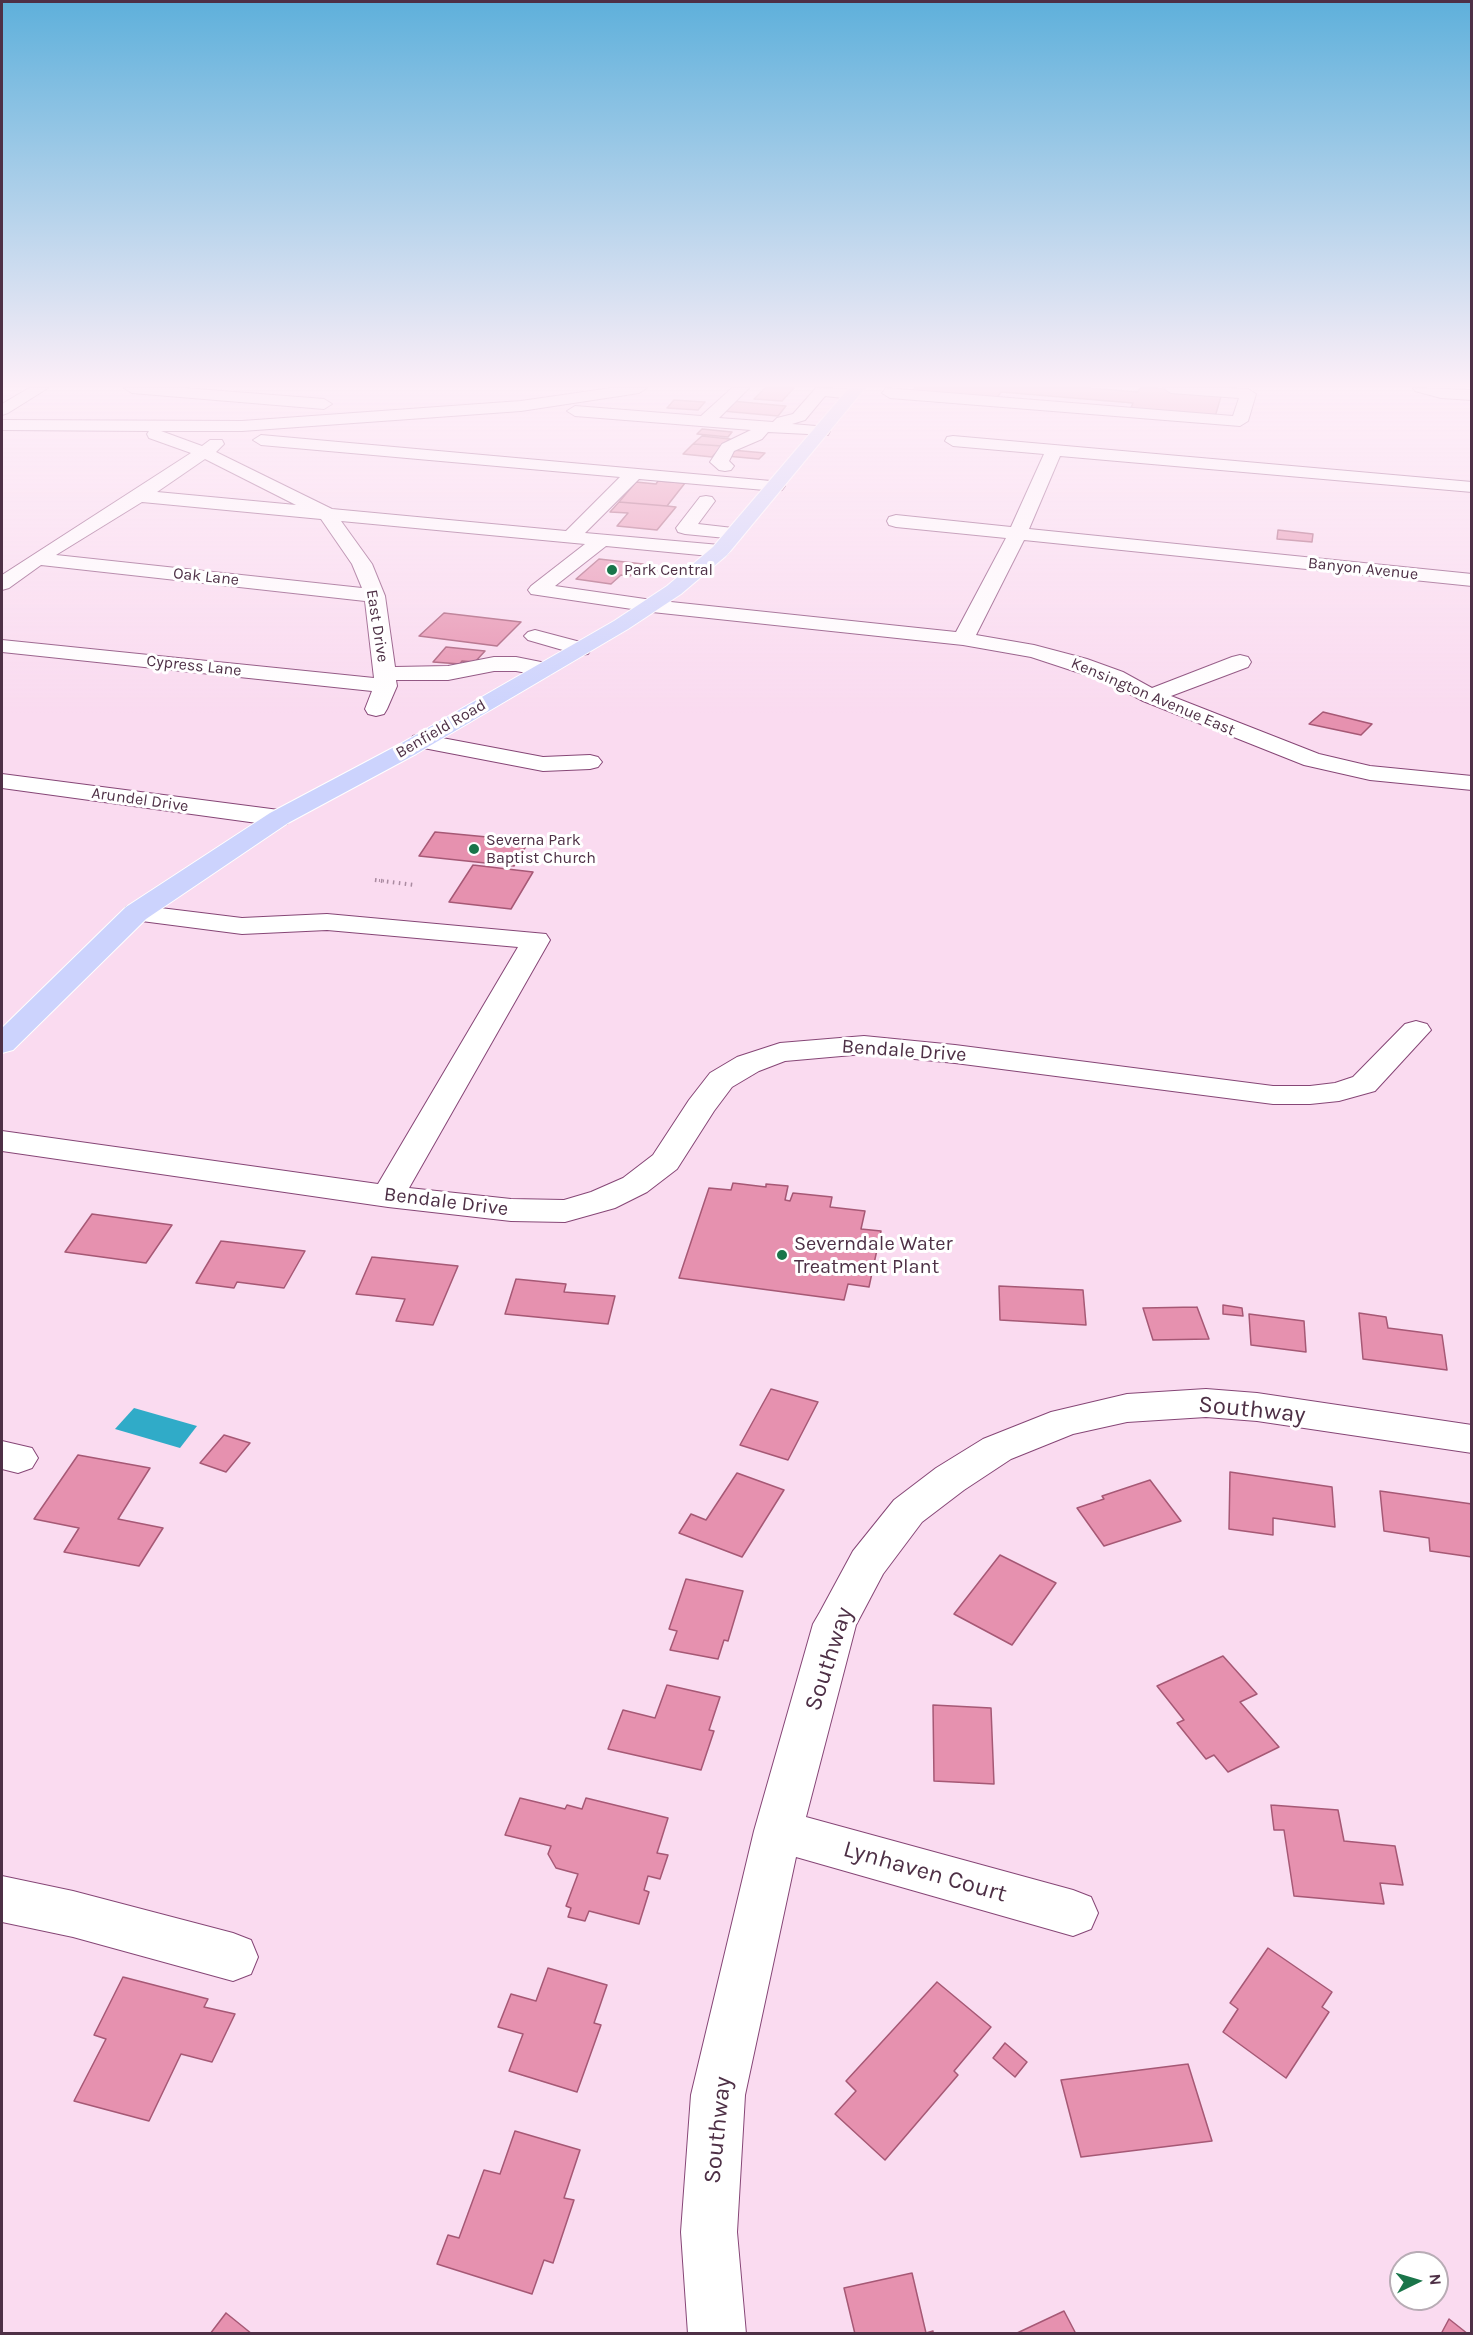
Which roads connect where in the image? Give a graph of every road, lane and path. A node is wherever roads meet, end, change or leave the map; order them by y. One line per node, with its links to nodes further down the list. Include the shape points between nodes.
1 (137, 497): 17 (street)
2 (150, 497): 10 (street)
3 (294, 497): 10 (street, East Drive)
4 (611, 497): 14 (street)
5 (709, 497): 8 (street)
6 (751, 497): 9 (main road, Benfield Road)
7 (1034, 497): 13 (street)
8 (706, 501): 9 (street); 12 (street, via 685,528)
9 (742, 504): 12 (main road, Benfield Road)
10 (326, 513): 14 (street); 20 (street, East Drive, via 362,564)
11 (896, 521): 13 (street, Banyon Avenue)
12 (736, 533): 16 (main road, Benfield Road)
13 (1018, 533): 18 (street, Banyon Avenue); 23 (street)
14 (570, 537): 15 (street)
15 (602, 540): 16 (street); 21 (street, Kensington Avenue East, via 538,590)
16 (720, 551): 21 (main road, Benfield Road)
17 (37, 559): 19 (street); 20 (street, Oak Lane)
18 (1472, 580)
19 (2, 585)
20 (375, 596): 28 (street, East Drive)
21 (652, 606): 23 (street, Kensington Avenue East); 25 (main road, Benfield Road)
22 (535, 636): 25 (street)
23 (963, 639): 29 (street, Kensington Avenue East, via 1079,663)
24 (2, 646): 28 (street, Cypress Lane)
25 (580, 649): 27 (main road, Benfield Road)
26 (1240, 662): 29 (street)
27 (543, 669): 28 (street, Cypress Lane, via 494,664 448,674); 31 (main road, Benfield Road)
28 (385, 680): 30 (street, East Drive)
29 (1151, 696): 34 (street, Kensington Avenue East, via 1321,763 1370,773)
30 (376, 709)
31 (421, 741): 32 (street, via 543,764); 35 (main road, Benfield Road)
32 (590, 762)
33 (2, 781): 35 (street, Arundel Drive)
34 (1472, 783)
35 (279, 818): 38 (main road, Benfield Road)
36 (375, 880): 37 (path)
37 (414, 885)
38 (136, 913): 40 (main road, Benfield Road); 42 (street, via 242,926 327,922 536,940)
39 (1416, 1030): 42 (street, Bendale Drive, via 1364,1084 1310,1095 1273,1095 864,1045 780,1052 721,1080 665,1162 635,1185 603,1200 565,1211 511,1210)
40 (2, 1044)
41 (2, 1141): 42 (street, Bendale Drive)
42 (388, 1196)
43 (1472, 1439): 44 (street, Southway, via 1206,1403 1127,1408 1065,1422 997,1449 908,1511 868,1563 836,1624)
44 (778, 1831): 46 (street, Lynhaven Court); 48 (street, Southway, via 718,2095 709,2232)
45 (2, 1899): 47 (street)
46 (1073, 1913)
47 (233, 1957)
48 (717, 2334)

